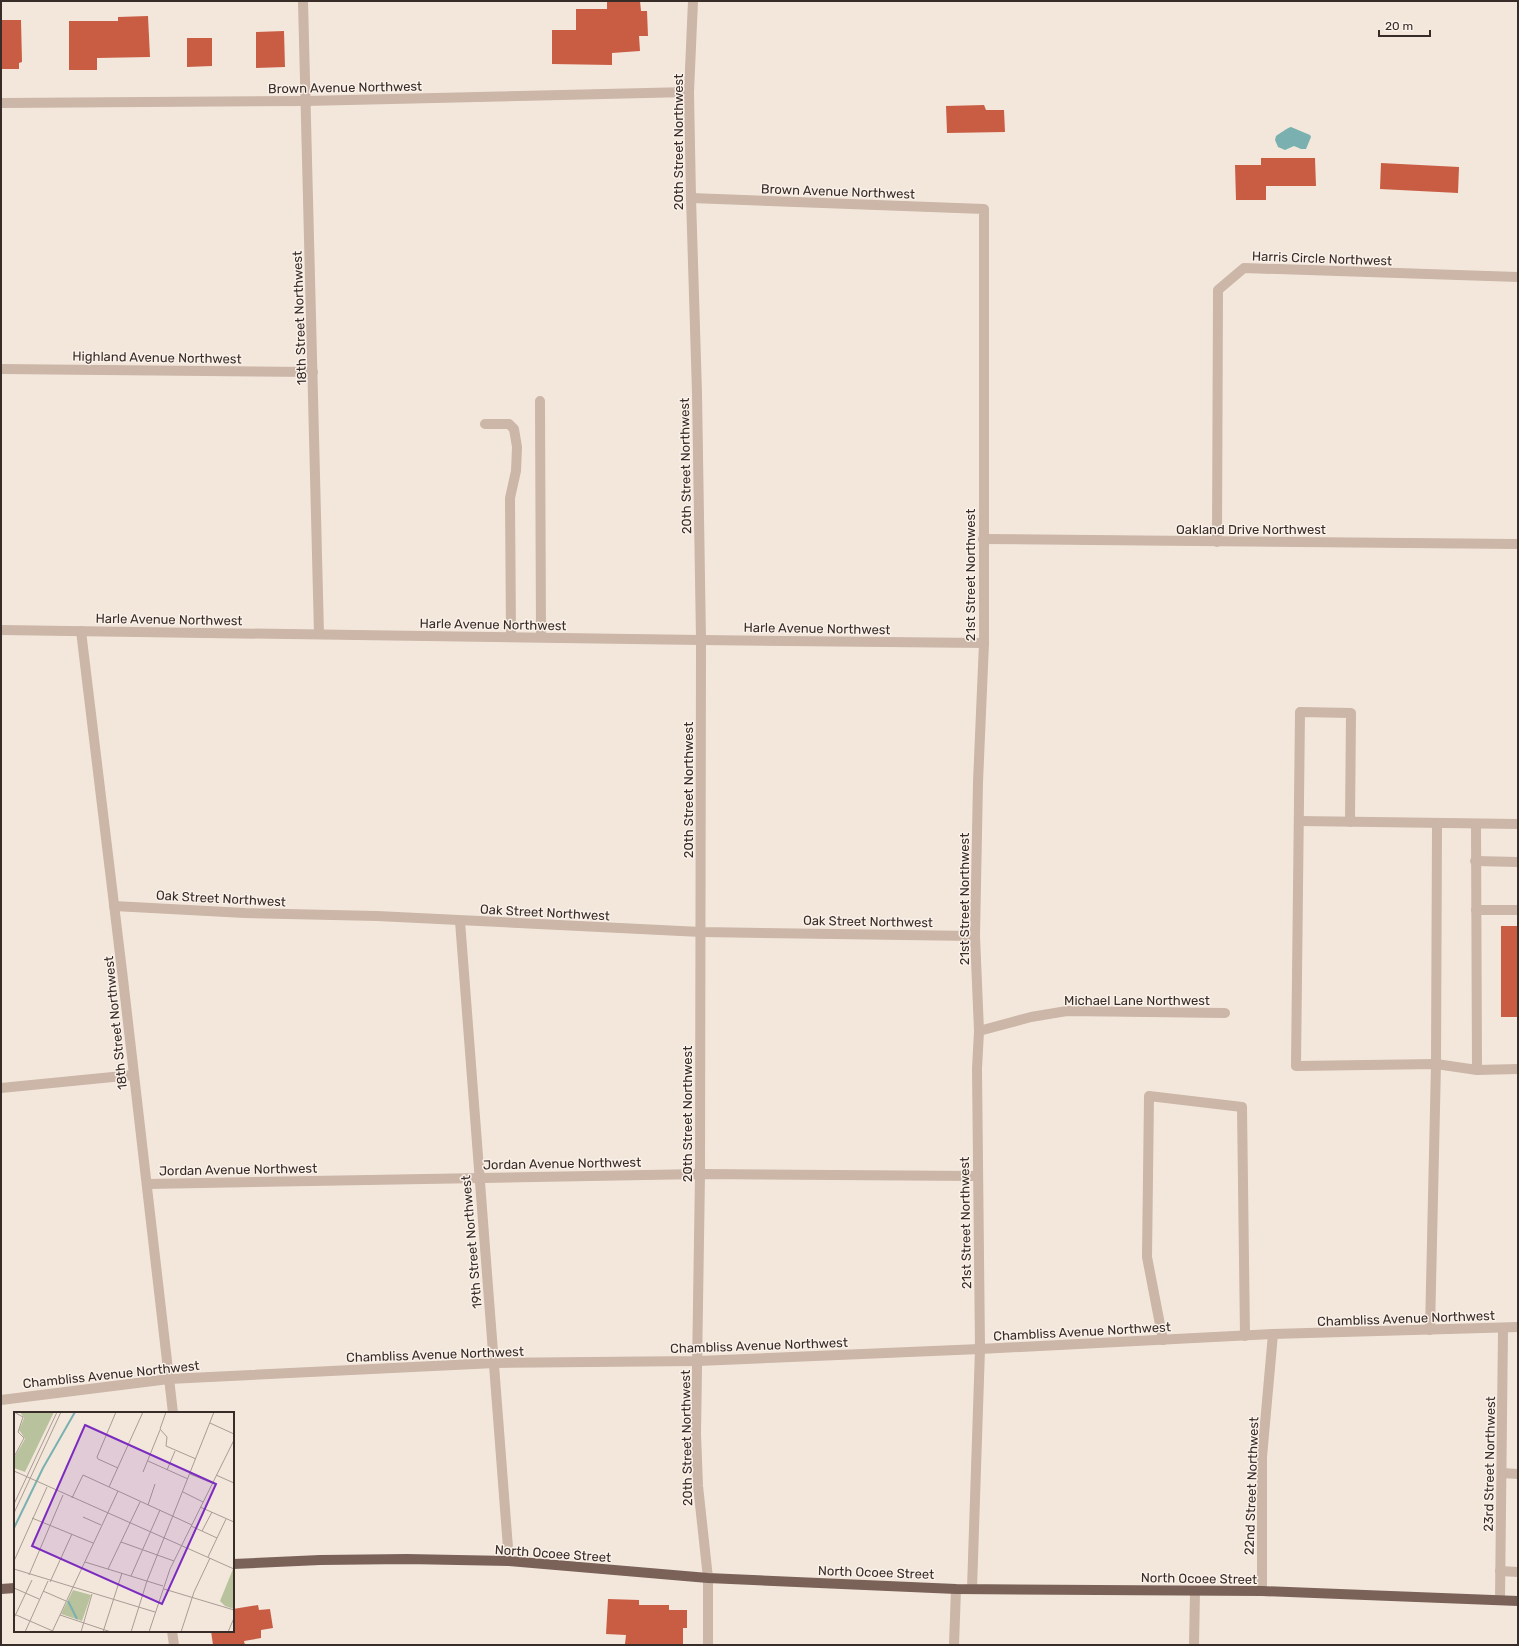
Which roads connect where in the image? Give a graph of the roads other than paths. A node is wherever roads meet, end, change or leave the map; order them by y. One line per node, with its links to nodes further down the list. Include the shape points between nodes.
1 (302, 1): 4 (street, 18th Street Northwest)
2 (693, 1): 3 (street, 20th Street Northwest)
3 (689, 92): 4 (street, Brown Avenue Northwest); 6 (street, 20th Street Northwest)
4 (306, 101): 5 (street, Brown Avenue Northwest); 10 (street, 18th Street Northwest)
5 (1, 103)
6 (691, 198): 7 (street, Brown Avenue Northwest); 21 (street, 20th Street Northwest)
7 (984, 209): 13 (street, 21st Street Northwest)
8 (1518, 277): 14 (street, Harris Circle Northwest, via 1244,268 1218,290)
9 (1, 369): 10 (street, Highland Avenue Northwest)
10 (313, 372): 18 (street, 18th Street Northwest)
11 (540, 401): 20 (street)
12 (485, 424): 19 (street, via 509,424 514,429 517,447 516,471 510,498)
13 (983, 539): 14 (street, Oakland Drive Northwest); 22 (street, 21st Street Northwest)
14 (1217, 542): 15 (street, Oakland Drive Northwest)
15 (1518, 544)
16 (1, 630): 17 (street, Harle Avenue Northwest)
17 (81, 630): 18 (street, Harle Avenue Northwest); 30 (street, 18th Street Northwest)
18 (320, 634): 19 (street, Harle Avenue Northwest)
19 (512, 637): 20 (street, Harle Avenue Northwest)
20 (541, 637): 21 (street, Harle Avenue Northwest)
21 (701, 640): 22 (street, Harle Avenue Northwest); 34 (street, 20th Street Northwest)
22 (984, 643): 35 (street, 21st Street Northwest)
23 (1298, 821): 24 (street); 24 (street, via 1300,712 1336,712 1351,713); 38 (street, via 1296,1066)
24 (1350, 822): 25 (street)
25 (1437, 824): 26 (street); 38 (street)
26 (1476, 824): 27 (street); 28 (street)
27 (1518, 824)
28 (1475, 861): 29 (street); 31 (street)
29 (1518, 862)
30 (114, 906): 33 (street, Oak Street Northwest); 41 (street, 18th Street Northwest)
31 (1476, 910): 32 (street); 40 (street)
32 (1518, 910)
33 (460, 920): 34 (street, Oak Street Northwest); 45 (street, 19th Street Northwest)
34 (700, 932): 35 (street, Oak Street Northwest); 43 (street, 20th Street Northwest)
35 (975, 936): 37 (street, 21st Street Northwest)
36 (1225, 1013): 37 (street, Michael Lane Northwest, via 1067,1011 1031,1017)
37 (979, 1031): 44 (street, 21st Street Northwest)
38 (1436, 1064): 40 (street); 49 (street)
39 (1518, 1069): 40 (street)
40 (1477, 1070)
41 (133, 1074): 42 (street); 46 (street, 18th Street Northwest)
42 (1, 1088)
43 (700, 1174): 44 (street, Jordan Avenue Northwest); 45 (street, Jordan Avenue Northwest); 54 (street, 20th Street Northwest)
44 (978, 1176): 53 (street, 21st Street Northwest)
45 (479, 1178): 46 (street, Jordan Avenue Northwest); 55 (street, 19th Street Northwest)
46 (147, 1184): 56 (street, 18th Street Northwest)
47 (1518, 1327): 48 (street, Chambliss Avenue Northwest)
48 (1503, 1328): 49 (street, Chambliss Avenue Northwest); 59 (street, 23rd Street Northwest)
49 (1430, 1330): 50 (street, Chambliss Avenue Northwest)
50 (1273, 1334): 51 (street, Chambliss Avenue Northwest); 71 (street, 22nd Street Northwest, via 1262,1457)
51 (1245, 1336): 52 (street, Chambliss Avenue Northwest); 52 (street, via 1242,1106 1149,1096 1147,1257)
52 (1163, 1340): 53 (street, Chambliss Avenue Northwest)
53 (980, 1349): 54 (street, Chambliss Avenue Northwest); 69 (street, 21st Street Northwest)
54 (698, 1361): 55 (street, Chambliss Avenue Northwest); 65 (street, 20th Street Northwest, via 698,1486)
55 (495, 1363): 56 (street, Chambliss Avenue Northwest); 61 (street, 19th Street Northwest)
56 (169, 1379): 57 (street, Chambliss Avenue Northwest); 58 (street, 18th Street Northwest)
57 (1, 1400)
58 (173, 1412)
59 (1502, 1473): 60 (street); 63 (street, 23rd Street Northwest)
60 (1518, 1474)
61 (509, 1562): 62 (main road, North Ocoee Street, via 407,1559); 65 (main road, North Ocoee Street)
62 (234, 1564)
63 (1500, 1571): 64 (street); 72 (street, 23rd Street Northwest)
64 (1518, 1572)
65 (708, 1578): 68 (main road, North Ocoee Street); 76 (street, 20th Street Northwest)
66 (14, 1588): 67 (main road)
67 (1, 1589)
68 (956, 1589): 69 (main road, North Ocoee Street); 77 (street)
69 (972, 1589): 70 (main road, North Ocoee Street)
70 (1195, 1591): 71 (main road, North Ocoee Street); 78 (street)
71 (1262, 1591): 72 (main road, North Ocoee Street)
72 (1500, 1600): 73 (main road, North Ocoee Street)
73 (1518, 1601)
74 (172, 1632): 75 (street)
75 (174, 1645)
76 (708, 1645)
77 (954, 1645)
78 (1194, 1645)

